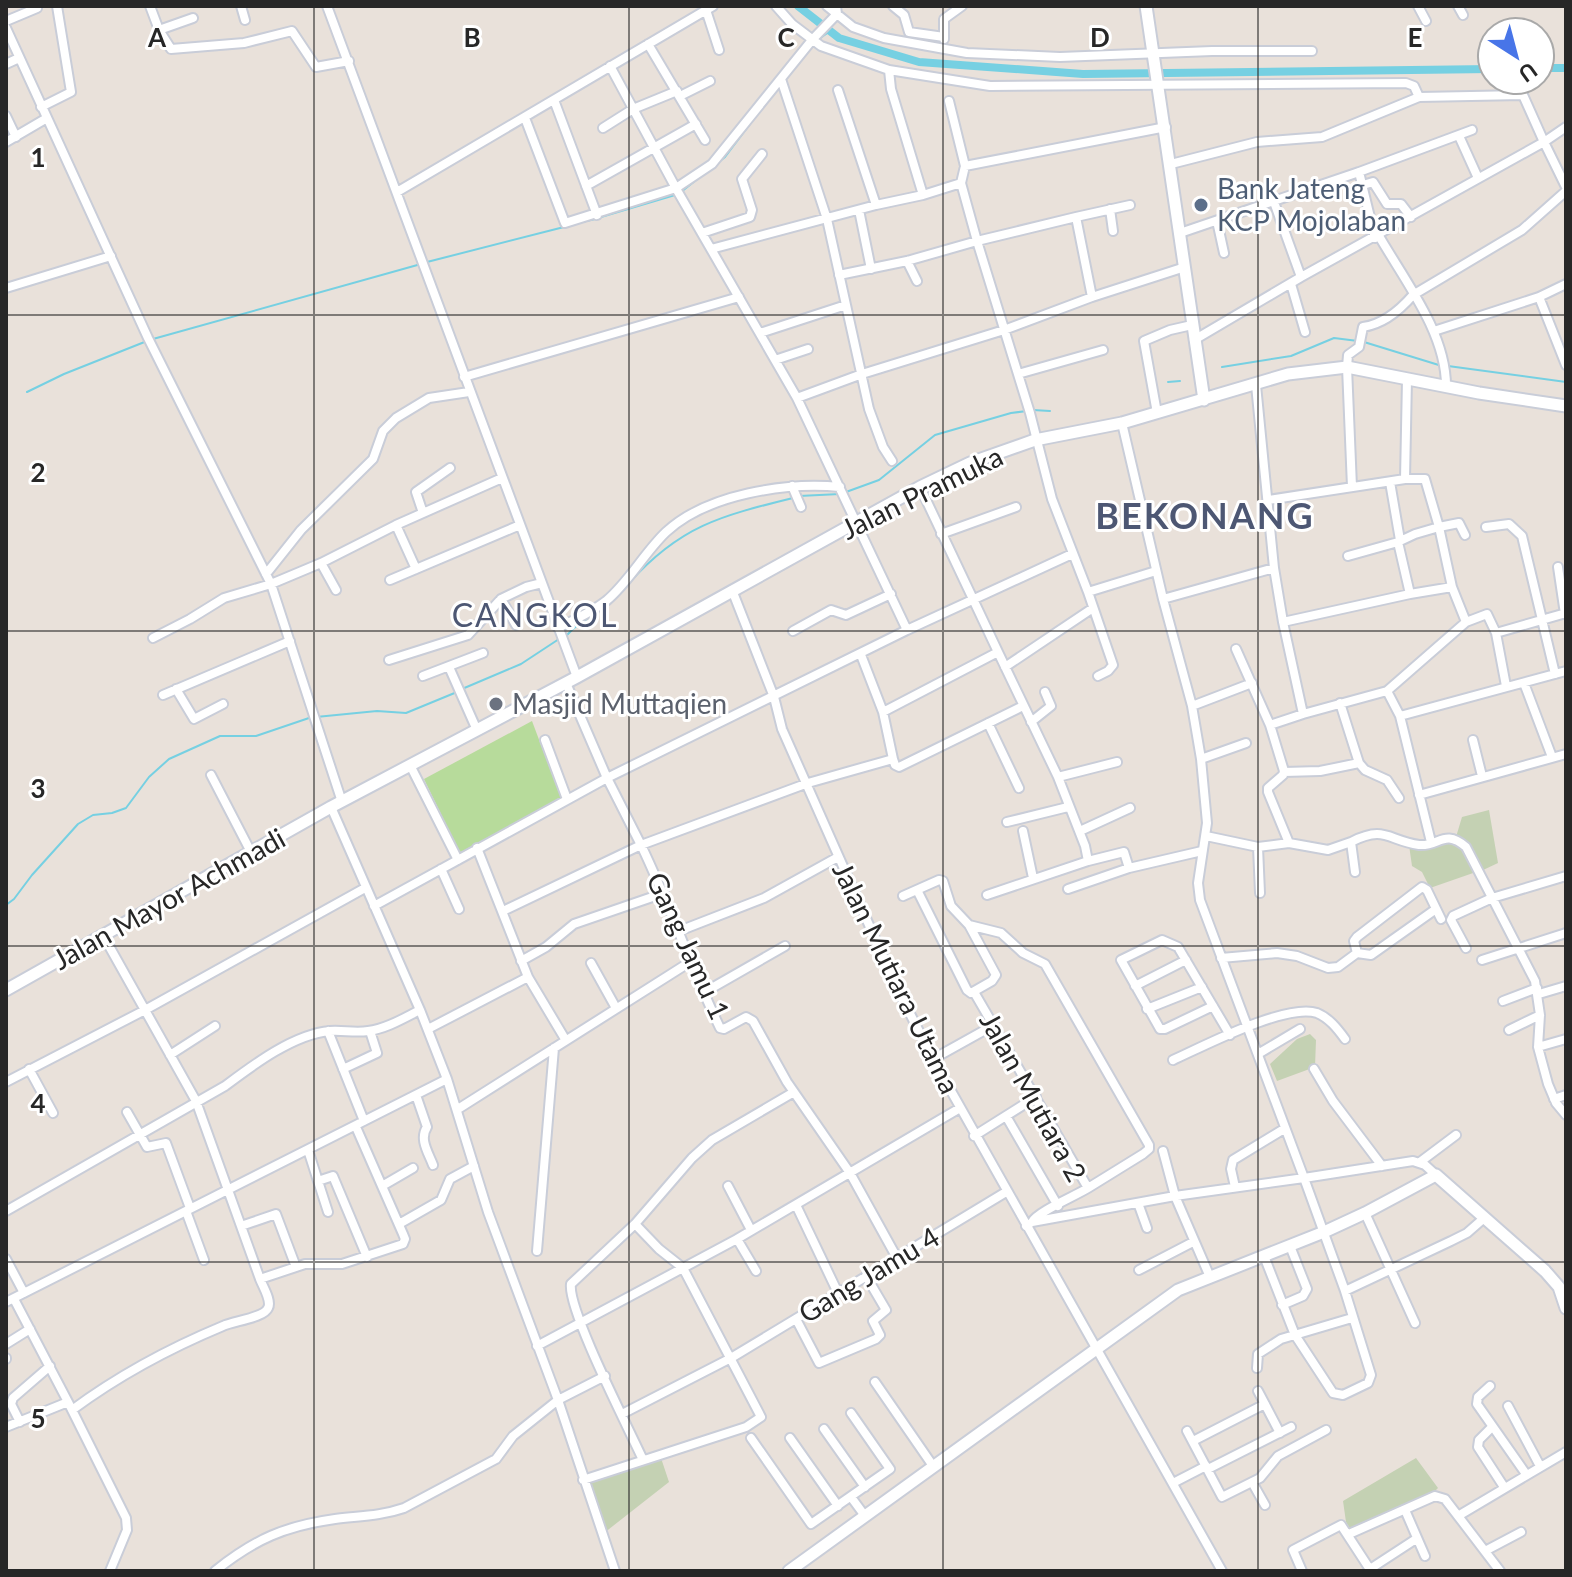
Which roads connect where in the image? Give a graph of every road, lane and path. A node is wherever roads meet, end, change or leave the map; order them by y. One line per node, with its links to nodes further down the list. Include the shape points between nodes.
1 (57, 6): 40 (street, via 71,92)
2 (150, 6): 19 (street)
3 (241, 6): 15 (street)
4 (327, 6): 28 (street, Gang Jamu 1)
5 (776, 6): 21 (street)
6 (827, 6): 13 (street)
7 (893, 6): 20 (street, via 904,15 909,32)
8 (962, 6): 20 (street, via 944,19)
9 (1146, 6): 26 (main road)
10 (1418, 6): 17 (street)
11 (37, 8): 16 (street)
12 (709, 8): 22 (street); 24 (street)
13 (836, 12): 21 (street); 23 (street, via 853,27 884,38)
14 (193, 18): 19 (street)
15 (245, 20)
16 (6, 21)
17 (1426, 21)
18 (6, 28): 27 (street)
19 (159, 30): 28 (street, via 167,46 176,50 244,43 292,31 316,67)
20 (944, 37): 23 (street)
21 (813, 39): 31 (street); 32 (street)
22 (648, 44): 30 (street); 36 (street)
23 (946, 49): 26 (street, via 1060,57)
24 (719, 50)
25 (1312, 51): 26 (street)
26 (1155, 55): 34 (main road)
27 (19, 58): 29 (street); 40 (street)
28 (349, 61): 65 (street, Gang Jamu 1)
29 (6, 64)
30 (610, 66): 38 (street); 41 (street)
31 (889, 70): 34 (street, via 990,86); 67 (street)
32 (781, 79): 66 (street, via 717,159); 76 (street)
33 (710, 81): 36 (street)
34 (1159, 81): 37 (street, via 1406,83); 46 (main road)
35 (838, 90): 69 (street)
36 (678, 93): 41 (street); 45 (street)
37 (1419, 97): 54 (street, via 1523,95); 57 (street, via 1322,137 1257,142)
38 (554, 100): 44 (street); 63 (street)
39 (949, 101): 58 (street)
40 (41, 107): 43 (street)
41 (633, 109): 48 (street); 55 (street)
42 (6, 116): 51 (street)
43 (47, 118): 51 (street); 85 (street)
44 (525, 118): 65 (street); 73 (street, via 565,223)
45 (696, 124): 52 (street); 55 (street)
46 (1166, 127): 57 (main road); 58 (street)
47 (1566, 127): 54 (street)
48 (603, 128)
49 (1472, 130): 50 (street)
50 (1459, 136): 59 (street); 60 (street)
51 (16, 137): 53 (street)
52 (705, 140)
53 (6, 142)
54 (1544, 142): 60 (street); 64 (street)
55 (654, 149): 63 (street); 66 (street)
56 (762, 154): 79 (street, via 742,179 750,217)
57 (1171, 164): 80 (main road)
58 (965, 166): 61 (street)
59 (1359, 172): 62 (street); 68 (street)
60 (1478, 178): 75 (street)
61 (961, 183): 67 (street); 82 (street)
62 (1363, 185): 75 (street, via 1373,182 1387,204 1401,204); 81 (street)
63 (586, 186): 73 (street)
64 (1566, 189): 95 (street, via 1522,230)
65 (397, 192): 113 (street, Gang Jamu 1)
66 (678, 192): 73 (street); 79 (street)
67 (923, 195): 69 (street)
68 (1274, 202): 77 (street); 90 (street)
69 (876, 205): 72 (street)
70 (1130, 205): 71 (street)
71 (1110, 209): 74 (street); 78 (street)
72 (859, 210): 76 (street); 88 (street)
73 (597, 215)
74 (1076, 217): 82 (street); 97 (street)
75 (1411, 217): 81 (street)
76 (827, 219): 83 (street); 89 (street)
77 (1217, 221): 80 (street); 84 (street)
78 (1113, 231)
79 (702, 233): 83 (street)
80 (1180, 233): 87 (main road)
81 (1377, 237): 90 (street); 95 (street)
82 (977, 241): 86 (street); 101 (street)
83 (711, 249): 96 (street)
84 (1224, 253)
85 (111, 256): 94 (street); 152 (street)
86 (907, 261): 88 (street); 91 (street)
87 (1185, 267): 97 (street); 100 (main road)
88 (871, 269): 89 (street)
89 (839, 275): 99 (street)
90 (1301, 277): 92 (street)
91 (917, 281)
92 (1291, 284): 103 (street); 105 (street)
93 (1566, 284): 98 (street)
94 (6, 288)
95 (1413, 295): 102 (street); 110 (street, via 1393,314 1363,327)
96 (739, 297): 104 (street); 113 (street)
97 (1092, 297): 101 (street)
98 (1539, 297): 102 (street); 109 (street)
99 (846, 305): 104 (street); 111 (street)
100 (1192, 325): 105 (main road); 121 (street, via 1144,342)
101 (1004, 330): 111 (street); 112 (street)
102 (1434, 331): 116 (street, via 1445,362)
103 (1305, 332)
104 (760, 333): 108 (street)
105 (1194, 340): 119 (main road)
106 (808, 349): 108 (street)
107 (1103, 350): 112 (street)
108 (775, 360): 118 (street)
109 (1566, 365)
110 (1347, 367): 114 (main road, Jalan Pramuka); 115 (main road, Jalan Pramuka, via 1299,371); 131 (street)
111 (862, 374): 118 (street); 124 (street, via 872,418)
112 (1018, 374): 123 (street)
113 (464, 377): 117 (street, Gang Jamu 1)
114 (1407, 379): 116 (main road, Jalan Pramuka); 127 (street)
115 (1256, 385): 119 (main road, Jalan Pramuka); 133 (street)
116 (1446, 386): 120 (main road, Jalan Pramuka)
117 (469, 392): 126 (street, Gang Jamu 1); 152 (street, via 429,398 396,418 383,431 373,459 301,530)
118 (797, 398): 132 (street)
119 (1204, 400): 121 (main road, Jalan Pramuka)
120 (1566, 406)
121 (1157, 413): 122 (main road, Jalan Pramuka)
122 (1122, 423): 123 (main road, Jalan Pramuka); 151 (street)
123 (1035, 440): 130 (main road, Jalan Pramuka); 145 (street)
124 (892, 461)
125 (450, 468): 136 (street, via 416,492)
126 (502, 478): 136 (street); 139 (street, Gang Jamu 1)
127 (1405, 479): 128 (street); 140 (street, via 1426,481)
128 (1390, 482): 131 (street); 144 (street)
129 (792, 486): 132 (street); 134 (street); 174 (street, via 689,515 606,600)
130 (920, 487): 137 (main road, Jalan Pramuka); 142 (street)
131 (1352, 487): 133 (street)
132 (842, 491): 137 (street)
133 (1268, 500): 149 (street)
134 (801, 507)
135 (1016, 507): 142 (street)
136 (423, 513): 138 (street)
137 (857, 523): 158 (main road, Jalan Pramuka); 160 (street)
138 (396, 525): 147 (street); 150 (street)
139 (520, 525): 150 (street); 154 (street, Gang Jamu 1)
140 (1439, 527): 143 (street, via 1459,523); 144 (street); 156 (street)
141 (1486, 527): 167 (street, via 1509,524 1519,531)
142 (941, 534): 164 (street)
143 (1465, 535)
144 (1399, 541): 146 (street); 161 (street)
145 (1072, 554): 159 (street); 164 (street)
146 (1348, 556)
147 (321, 563): 155 (street); 157 (street)
148 (1558, 567): 166 (street)
149 (1274, 568): 163 (street); 168 (street)
150 (416, 569): 153 (street)
151 (1156, 571): 159 (street); 163 (street)
152 (266, 574): 155 (street)
153 (390, 580)
154 (542, 583): 162 (street); 174 (street, Gang Jamu 1)
155 (271, 584): 175 (street, via 224,598); 176 (street)
156 (1452, 587): 161 (street); 169 (street)
157 (336, 590)
158 (732, 590): 188 (main road, Jalan Pramuka); 196 (street, Jalan Mutiara Utama)
159 (1088, 592): 165 (street)
160 (891, 594): 171 (street); 172 (street, via 846,615 831,610)
161 (1410, 594): 168 (street)
162 (501, 599): 170 (street); 181 (street, via 468,635)
163 (1163, 599): 200 (street)
164 (972, 601): 171 (street); 178 (street)
165 (1093, 608): 183 (street); 187 (street, via 1113,665)
166 (1566, 614): 167 (street)
167 (1542, 621): 173 (street); 185 (street)
168 (1283, 622): 202 (street)
169 (1466, 622): 173 (street, via 1487,614); 193 (street)
170 (516, 625)
171 (907, 630): 180 (street)
172 (793, 631)
173 (1496, 633): 191 (street)
174 (561, 636): 188 (street, Gang Jamu 1)
175 (153, 638)
176 (290, 641): 192 (street); 228 (street)
177 (1236, 649): 189 (street)
178 (998, 652): 183 (street); 201 (street)
179 (483, 653): 182 (street)
180 (861, 655): 196 (street); 201 (street)
181 (389, 660)
182 (449, 667): 186 (street); 207 (street)
183 (1005, 667): 199 (street)
184 (1566, 671): 185 (street)
185 (1555, 674): 190 (street)
186 (423, 676)
187 (1098, 676)
188 (571, 680): 207 (main road, Jalan Pramuka); 222 (street, Gang Jamu 1)
189 (1252, 683): 200 (street); 206 (street)
190 (1524, 683): 191 (street); 212 (street)
191 (1506, 686): 203 (street)
192 (176, 689): 195 (street); 198 (street, via 194,719)
193 (1387, 691): 197 (street); 203 (street)
194 (1045, 692): 204 (street, via 1051,706)
195 (163, 695)
196 (774, 697): 222 (street); 223 (street, Jalan Mutiara Utama, via 782,729)
197 (1340, 703): 202 (street); 216 (street)
198 (223, 704)
199 (1023, 706): 204 (street); 205 (street)
200 (1192, 706): 214 (street)
201 (883, 712): 213 (street)
202 (1303, 714): 206 (street)
203 (1400, 716): 225 (street)
204 (1031, 722): 221 (street)
205 (988, 723): 213 (street, via 906,765 895,765); 224 (street)
206 (1270, 725): 218 (street)
207 (476, 728): 217 (main road, Jalan Pramuka)
208 (545, 740): 227 (street)
209 (1473, 740): 220 (street)
210 (1246, 743): 214 (street)
211 (1566, 754): 212 (street)
212 (1552, 757): 220 (street)
213 (893, 759): 223 (street)
214 (1201, 759): 234 (street)
215 (1117, 762): 221 (street)
216 (1359, 763): 218 (street); 226 (street, via 1387,780)
217 (410, 765): 228 (main road, Jalan Pramuka); 244 (street)
218 (1284, 772): 237 (street, via 1268,792)
219 (211, 775): 242 (street)
220 (1482, 776): 225 (street)
221 (1058, 777): 229 (street)
222 (607, 778): 227 (street); 238 (street, Gang Jamu 1)
223 (808, 783): 238 (street); 243 (street, Jalan Mutiara Utama)
224 (1019, 788)
225 (1419, 795): 236 (street)
226 (1399, 798)
227 (567, 799): 240 (street)
228 (336, 804): 242 (main road, Jalan Mayor Achmadi); 251 (street)
229 (1068, 807): 231 (street); 233 (street)
230 (1130, 808): 233 (street)
231 (1007, 822)
232 (1023, 831): 250 (street)
233 (1080, 831): 245 (street)
234 (1206, 836): 239 (street); 241 (street)
235 (1351, 842): 236 (street, via 1377,833 1416,844); 237 (street, via 1328,850); 248 (street)
236 (1431, 842): 258 (street, via 1458,840 1466,847)
237 (1289, 843): 239 (street)
238 (641, 845): 254 (street, Gang Jamu 1); 262 (street)
239 (1258, 847): 255 (street)
240 (477, 848): 244 (street); 262 (street)
241 (1202, 851): 246 (street); 272 (street, via 1200,900)
242 (252, 854): 267 (main road, Jalan Mayor Achmadi)
243 (838, 857): 265 (street, via 764,898); 309 (street, Jalan Mutiara Utama)
244 (458, 860): 247 (street)
245 (1088, 861): 246 (street, via 1124,852); 250 (street)
246 (1129, 868): 252 (street)
247 (441, 869): 259 (street); 260 (street)
248 (1355, 872)
249 (1566, 876): 258 (street)
250 (1033, 878): 256 (street)
251 (365, 888): 259 (street); 290 (street)
252 (1068, 889)
253 (917, 890): 257 (street); 264 (street, via 943,881 951,906); 284 (street, Jalan Mutiara 2, via 967,990)
254 (664, 893): 265 (street, Gang Jamu 1); 275 (street, via 574,924)
255 (1260, 893)
256 (987, 895)
257 (903, 896)
258 (1492, 898): 269 (street, via 1451,918); 270 (street)
259 (374, 906): 291 (street)
260 (459, 909)
261 (1436, 909): 263 (street); 271 (street, via 1371,955); 271 (street, via 1422,887 1357,937)
262 (503, 911): 275 (street)
263 (1441, 919)
264 (969, 925): 284 (street, via 996,975); 346 (street, via 1001,933 1045,964 1149,1145)
265 (679, 931): 276 (street, Gang Jamu 1)
266 (1566, 933): 270 (street)
267 (104, 937): 282 (main road, Jalan Mayor Achmadi); 290 (street)
268 (785, 946): 285 (street)
269 (1466, 948)
270 (1517, 949): 274 (street); 283 (street)
271 (1357, 953): 272 (street, via 1328,968 1277,953)
272 (1221, 958): 295 (street)
273 (1186, 960): 279 (street); 279 (street, via 1178,947 1162,940 1124,958 1121,962); 281 (street)
274 (1482, 960)
275 (521, 961): 278 (street)
276 (690, 962): 285 (street, Gang Jamu 1); 288 (street)
277 (591, 963): 288 (street)
278 (528, 977): 296 (street); 302 (street)
279 (1135, 986): 289 (street)
280 (1566, 986): 283 (street)
281 (1202, 987): 287 (street); 289 (street)
282 (6, 990)
283 (1538, 991): 286 (street); 292 (street)
284 (974, 992): 293 (street, Jalan Mutiara 2)
285 (703, 993): 316 (street, Gang Jamu 1, via 721,1030 746,1017 753,1021)
286 (1503, 1001)
287 (1213, 1006): 289 (street, via 1165,1029 1155,1025); 301 (street)
288 (616, 1008): 302 (street)
289 (1147, 1009)
290 (145, 1010): 308 (street); 311 (street)
291 (420, 1010): 296 (street); 300 (street)
292 (1540, 1015): 298 (street); 305 (street)
293 (994, 1025): 309 (street); 319 (street, Jalan Mutiara 2)
294 (215, 1026): 308 (street)
295 (1246, 1027): 301 (street); 303 (street, via 1305,1011 1330,1021); 307 (street)
296 (428, 1029): 314 (street)
297 (1300, 1029): 307 (street)
298 (1509, 1030)
299 (328, 1031): 300 (street); 312 (street); 321 (street, via 284,1047)
300 (370, 1031): 312 (street, via 377,1053)
301 (1230, 1035): 310 (street)
302 (565, 1039): 306 (street)
303 (1345, 1039)
304 (1566, 1039): 305 (street)
305 (1538, 1047): 320 (street)
306 (554, 1048): 323 (street); 368 (street)
307 (1258, 1054): 329 (street)
308 (170, 1055): 321 (street)
309 (933, 1059): 322 (street, Jalan Mutiara Utama)
310 (1173, 1060)
311 (29, 1069): 315 (street); 324 (street)
312 (343, 1069): 328 (street)
313 (1314, 1069): 337 (street)
314 (447, 1079): 317 (street); 323 (street)
315 (6, 1082)
316 (794, 1092): 339 (street, Gang Jamu 1); 359 (street, via 712,1140)
317 (416, 1095): 328 (street); 335 (street)
318 (1566, 1095): 320 (street)
319 (1036, 1097): 326 (street); 346 (street, Jalan Mutiara 2)
320 (1554, 1099): 325 (street)
321 (196, 1101): 327 (street); 347 (street)
322 (960, 1108): 331 (street, Jalan Mutiara Utama); 339 (street)
323 (458, 1109): 336 (street)
324 (53, 1113)
325 (1566, 1115)
326 (1006, 1116): 331 (street); 352 (street)
327 (133, 1123): 353 (street, via 149,1148 166,1143); 354 (street)
328 (360, 1124): 332 (street); 343 (street)
329 (1284, 1129): 341 (street); 345 (street, via 1233,1160)
330 (1456, 1135): 334 (street)
331 (974, 1136): 348 (street, Jalan Mutiara Utama)
332 (308, 1150): 342 (street); 347 (street)
333 (1163, 1151): 349 (street)
334 (1420, 1162): 337 (street); 340 (street)
335 (433, 1165)
336 (474, 1166): 358 (street, via 450,1179 441,1200); 395 (street)
337 (1382, 1166): 341 (street)
338 (413, 1168): 343 (street)
339 (850, 1173): 351 (street); 371 (street, Gang Jamu 1)
340 (1436, 1175): 356 (main road); 357 (main road)
341 (1304, 1178): 345 (street); 364 (street)
342 (318, 1181): 355 (street); 370 (street, via 333,1176)
343 (382, 1186): 358 (street)
344 (728, 1186): 363 (street)
345 (1235, 1187): 349 (street)
346 (1088, 1188): 352 (street, Jalan Mutiara 2)
347 (229, 1190): 353 (street); 361 (street)
348 (1006, 1192): 360 (street, Jalan Mutiara Utama); 371 (street, Gang Jamu 4)
349 (1175, 1196): 350 (street); 366 (street)
350 (1138, 1203): 360 (street); 362 (street)
351 (796, 1205): 363 (street); 384 (street)
352 (1058, 1206): 360 (street, Jalan Mutiara 2, via 1038,1213)
353 (188, 1210): 373 (street); 383 (street)
354 (6, 1211)
355 (328, 1212)
356 (1365, 1213): 364 (main road); 377 (street)
357 (1483, 1219): 377 (street, via 1467,1233); 386 (main road, via 1545,1271)
358 (399, 1224): 370 (street, via 403,1244)
359 (635, 1224): 375 (street); 391 (street, via 571,1284)
360 (1029, 1224): 396 (street, Jalan Mutiara Utama)
361 (241, 1226): 374 (street, via 276,1214); 381 (street)
362 (1147, 1228)
363 (751, 1230): 365 (street)
364 (1324, 1232): 367 (main road); 382 (street)
365 (737, 1239): 375 (street); 378 (street)
366 (1193, 1242): 376 (street); 380 (street)
367 (1290, 1246): 369 (main road); 387 (street, via 1307,1289)
368 (537, 1251)
369 (1264, 1256): 380 (main road); 387 (street)
370 (367, 1257): 374 (street)
371 (897, 1258): 379 (street, Gang Jamu 4)
372 (6, 1259): 383 (street)
373 (204, 1260)
374 (296, 1267): 381 (street)
375 (683, 1268): 391 (street); 397 (street)
376 (1139, 1270)
377 (1393, 1270): 382 (street); 390 (street)
378 (756, 1271)
379 (866, 1276): 384 (street, Gang Jamu 4); 389 (street, via 886,1310 873,1321 880,1335 876,1339 819,1363)
380 (1210, 1277): 396 (main road, via 1178,1290)
381 (260, 1279): 406 (street, via 269,1302 262,1315 193,1338)
382 (1345, 1291): 388 (street)
383 (24, 1293): 385 (street)
384 (838, 1293): 389 (street, Gang Jamu 4)
385 (10, 1301): 392 (street)
386 (1565, 1302)
387 (1282, 1305): 393 (street)
388 (1352, 1318): 393 (street); 393 (street, via 1371,1380 1343,1395 1333,1393)
389 (796, 1319): 397 (street, Gang Jamu 4)
390 (1415, 1323)
391 (581, 1324): 395 (street); 400 (street)
392 (30, 1329): 394 (street); 398 (street)
393 (1295, 1335): 399 (street, via 1258,1354)
394 (6, 1344)
395 (537, 1346): 404 (street)
396 (1097, 1348): 423 (main road); 429 (street, Jalan Mutiara Utama)
397 (731, 1358): 409 (street, Gang Jamu 4); 422 (street, via 761,1417)
398 (50, 1366): 406 (street); 410 (street, via 13,1398)
399 (1257, 1368)
400 (605, 1376): 404 (street); 409 (street)
401 (875, 1382): 423 (street)
402 (1490, 1386): 413 (street, via 1477,1401)
403 (1258, 1391): 405 (street)
404 (558, 1400): 427 (street); 445 (street, via 513,1436 496,1459 404,1508 283,1529)
405 (1265, 1404): 417 (street); 420 (street)
406 (70, 1406): 410 (street); 444 (street, via 127,1525)
407 (1508, 1406): 424 (street)
408 (851, 1413): 430 (street, via 890,1469)
409 (622, 1414): 422 (street)
410 (20, 1422): 411 (street)
411 (6, 1427)
412 (1291, 1427): 417 (street)
413 (1492, 1427): 426 (street); 431 (street, via 1478,1447)
414 (824, 1429): 430 (street)
415 (1326, 1430): 428 (street, via 1278,1456)
416 (1187, 1431): 420 (street)
417 (1280, 1433): 425 (street)
418 (751, 1438): 434 (street, via 811,1524)
419 (790, 1438): 434 (street)
420 (1193, 1441): 425 (street)
421 (1566, 1452): 424 (street)
422 (643, 1460): 427 (street)
423 (933, 1466): 436 (main road)
424 (1540, 1466): 426 (street)
425 (1207, 1467): 428 (street, via 1222,1497); 429 (street)
426 (1526, 1474): 431 (street)
427 (583, 1480): 446 (street)
428 (1252, 1482): 433 (street)
429 (1173, 1483): 448 (street, Jalan Mutiara Utama)
430 (865, 1487): 432 (street)
431 (1504, 1487): 437 (street)
432 (851, 1497): 434 (street); 436 (street)
433 (1265, 1505)
434 (838, 1506)
435 (1405, 1510): 437 (street, via 1441,1496); 439 (street); 440 (street)
436 (865, 1516): 447 (main road)
437 (1458, 1516): 441 (street)
438 (1521, 1532): 441 (street)
439 (1349, 1534): 443 (street); 449 (street, via 1338,1526 1298,1546 1293,1555)
440 (1416, 1539): 442 (street); 443 (street)
441 (1485, 1551): 450 (street)
442 (1425, 1556)
443 (1371, 1570)
444 (110, 1571)
445 (215, 1571)
446 (615, 1571)
447 (789, 1571)
448 (1222, 1571)
449 (1302, 1571)
450 (1500, 1571)

